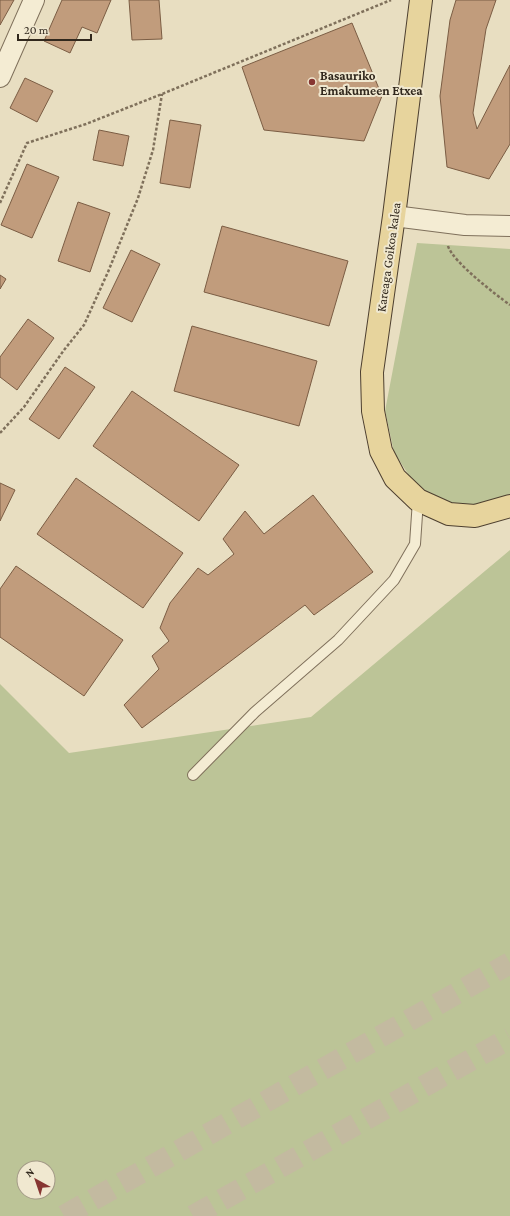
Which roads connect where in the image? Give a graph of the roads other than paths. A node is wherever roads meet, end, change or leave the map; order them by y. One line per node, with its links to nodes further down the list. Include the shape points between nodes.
1 (34, 0): 3 (street)
2 (421, 0): 4 (main road, Kareaga Goikoa kalea)
3 (0, 77)
4 (394, 216): 5 (street, via 465,225); 6 (main road, Kareaga Goikoa kalea, via 372,372 373,411 381,451 395,478)
5 (510, 226)
6 (418, 500): 7 (main road, Kareaga Goikoa kalea, via 449,514 475,516); 8 (lane, via 415,544 394,580 338,640 255,712)
7 (510, 506)
8 (193, 775)

